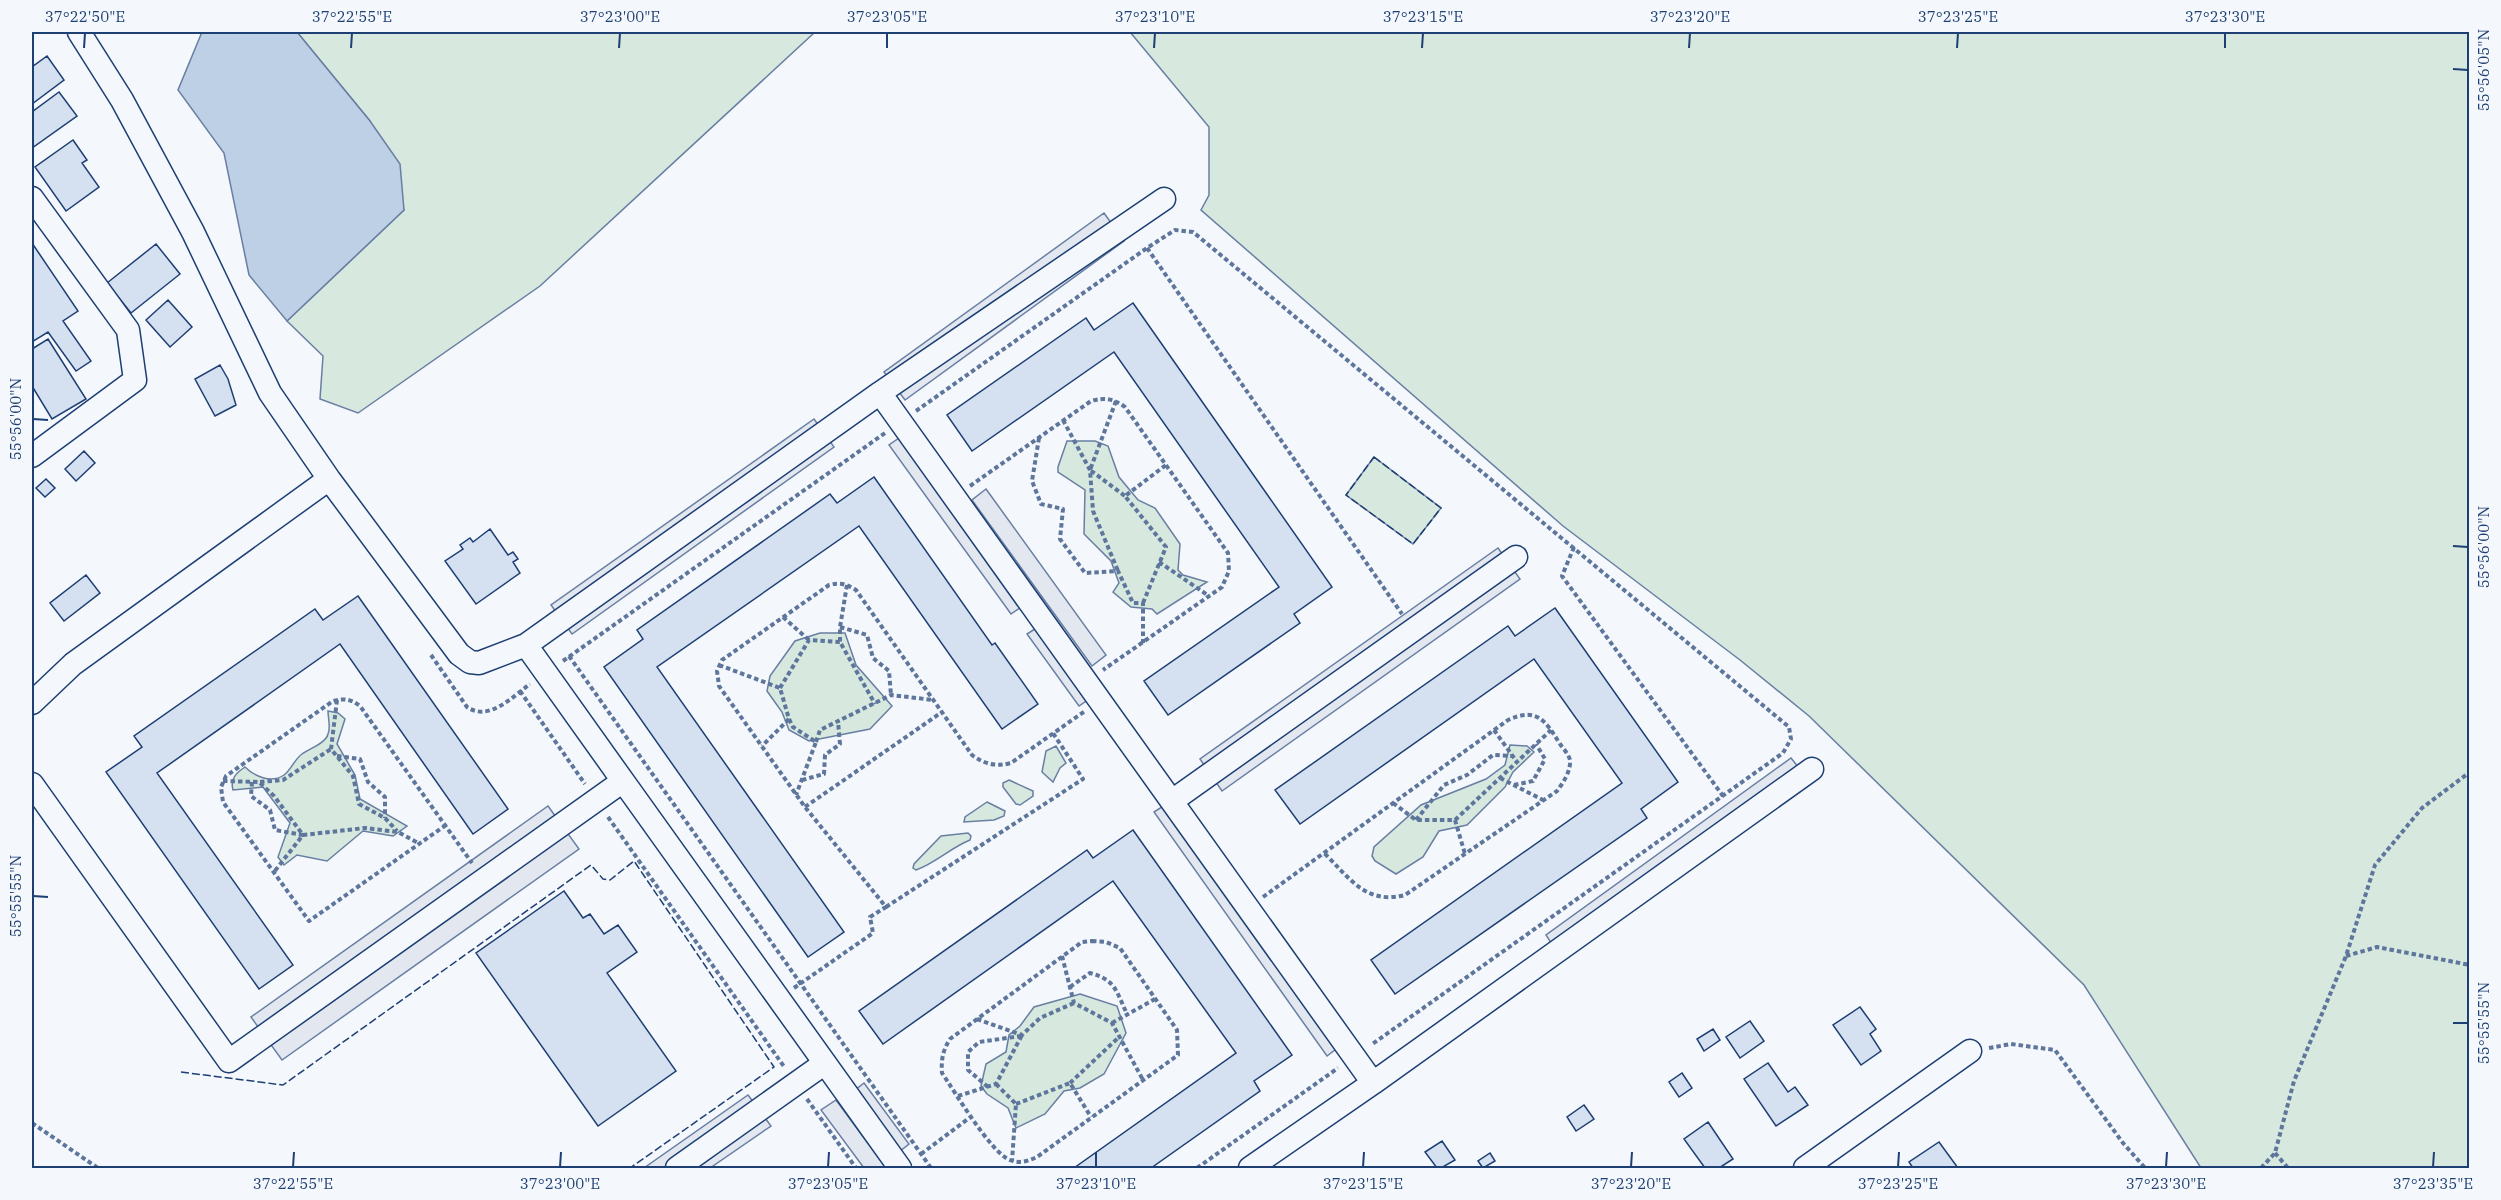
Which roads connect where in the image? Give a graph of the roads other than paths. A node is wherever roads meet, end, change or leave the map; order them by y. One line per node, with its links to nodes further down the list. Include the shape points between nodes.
1 (79, 32): 6 (street, via 122,100 193,232 270,393)
2 (32, 198): 5 (street, via 128,330 135,380)
3 (1164, 199): 4 (street)
4 (880, 393): 8 (street); 13 (street)
5 (32, 456)
6 (329, 479): 8 (street, via 459,654 479,663); 9 (street, via 74,664)
7 (1516, 557): 13 (street)
8 (526, 645): 11 (street)
9 (32, 703)
10 (1812, 769): 16 (street)
11 (623, 781): 12 (street, via 229,1061); 15 (street)
12 (32, 784)
13 (1172, 801): 16 (street)
14 (1970, 1051): 20 (street)
15 (825, 1064): 17 (street); 18 (street)
16 (1373, 1083): 19 (street)
17 (907, 1164)
18 (677, 1168)
19 (1250, 1168)
20 (1805, 1168)

